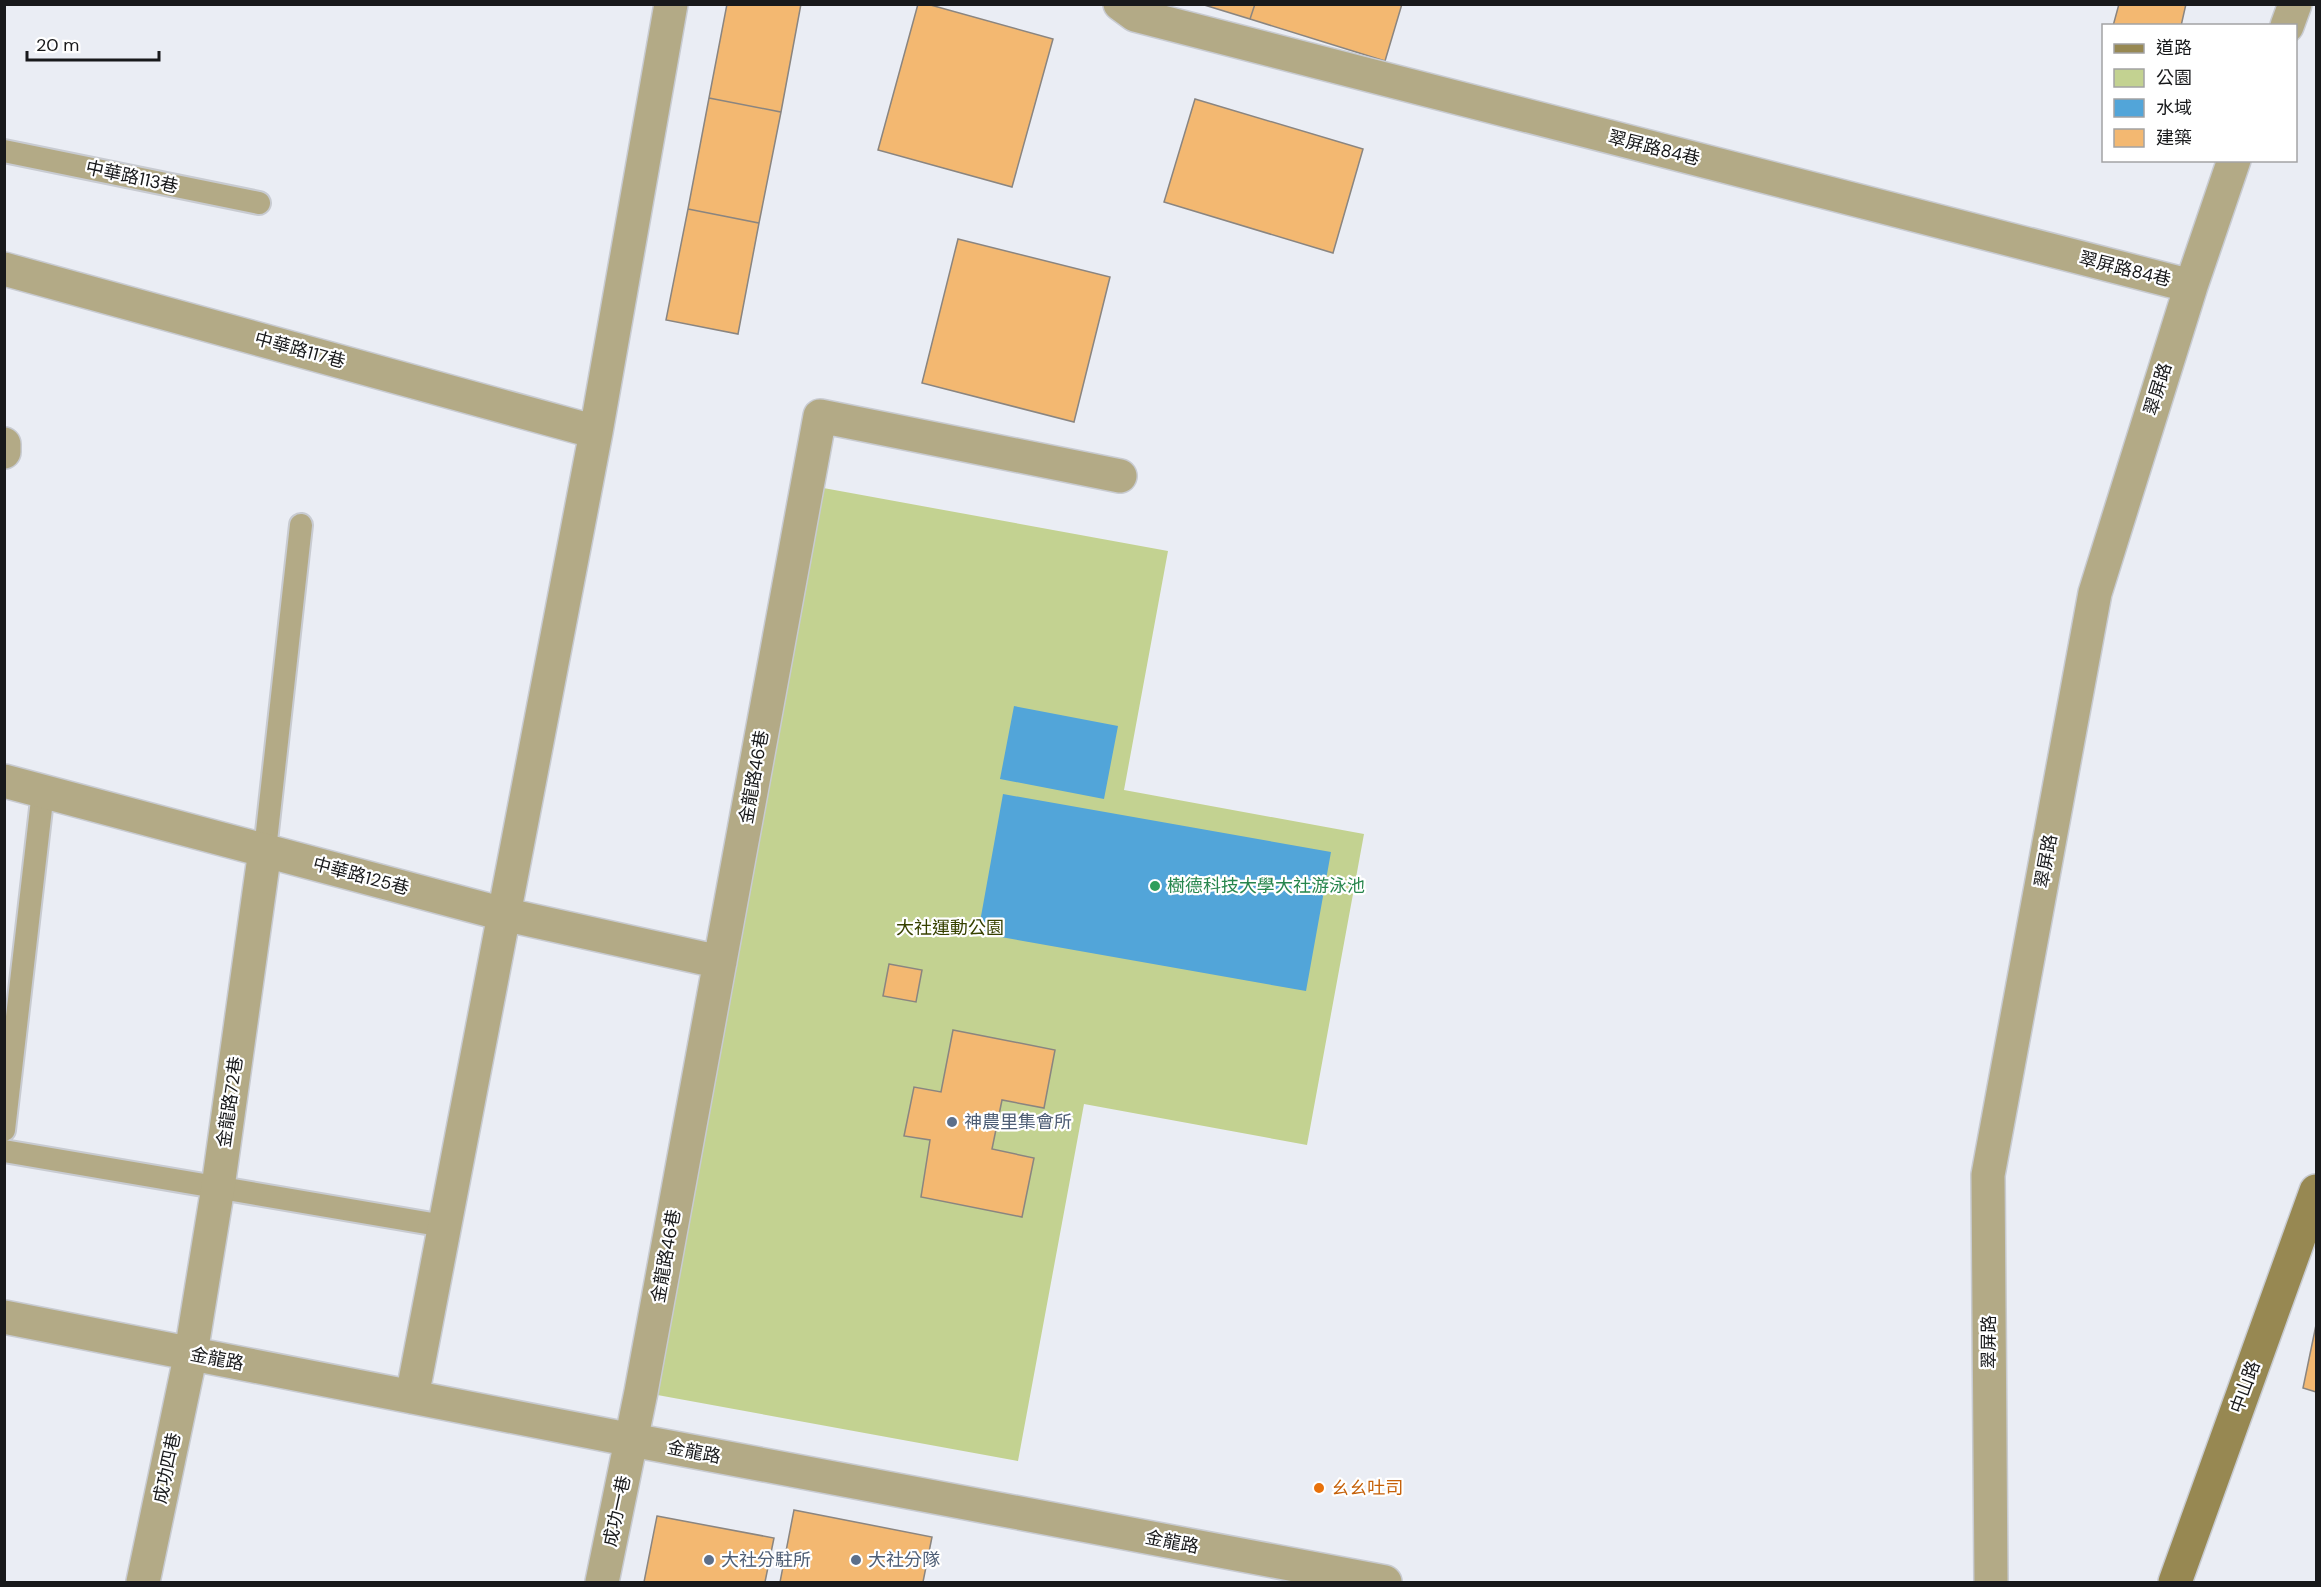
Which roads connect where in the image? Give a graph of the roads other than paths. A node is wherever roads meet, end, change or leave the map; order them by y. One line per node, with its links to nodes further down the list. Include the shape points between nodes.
1 (671, 4): 10 (street)
2 (1120, 4): 9 (street, 翠屏路84巷, via 1136,15)
3 (2295, 4): 4 (street)
4 (2288, 24)
5 (4, 151): 7 (lane, 中華路113巷)
6 (2233, 162): 9 (street, 翠屏路)
7 (259, 203)
8 (4, 269): 10 (street, 中華路117巷)
9 (2190, 286): 32 (street, 翠屏路, via 2095,593 1988,1175)
10 (596, 432): 18 (street)
11 (4, 444): 12 (street)
12 (4, 452)
13 (1120, 476): 19 (street, 金龍路46巷, via 820,416)
14 (301, 525): 17 (lane)
15 (4, 781): 16 (street, 中華路125巷)
16 (43, 791): 17 (street, 中華路125巷); 20 (lane)
17 (265, 850): 18 (street, 中華路125巷); 22 (street, 金龍路72巷)
18 (503, 914): 19 (street, 中華路125巷); 24 (street)
19 (720, 962): 28 (street, 金龍路46巷)
20 (4, 1130)
21 (4, 1151): 22 (lane)
22 (218, 1187): 24 (lane); 26 (street, 金龍路72巷)
23 (2316, 1191): 33 (main road, 中山路)
24 (444, 1226): 27 (street)
25 (4, 1317): 26 (street, 金龍路)
26 (191, 1353): 27 (street, 金龍路); 29 (street, 成功四巷)
27 (412, 1397): 28 (street, 金龍路)
28 (632, 1440): 30 (street, 成功一巷); 31 (street, 金龍路)
29 (143, 1582)
30 (602, 1582)
31 (1385, 1582)
32 (1991, 1582)
33 (2175, 1582)

